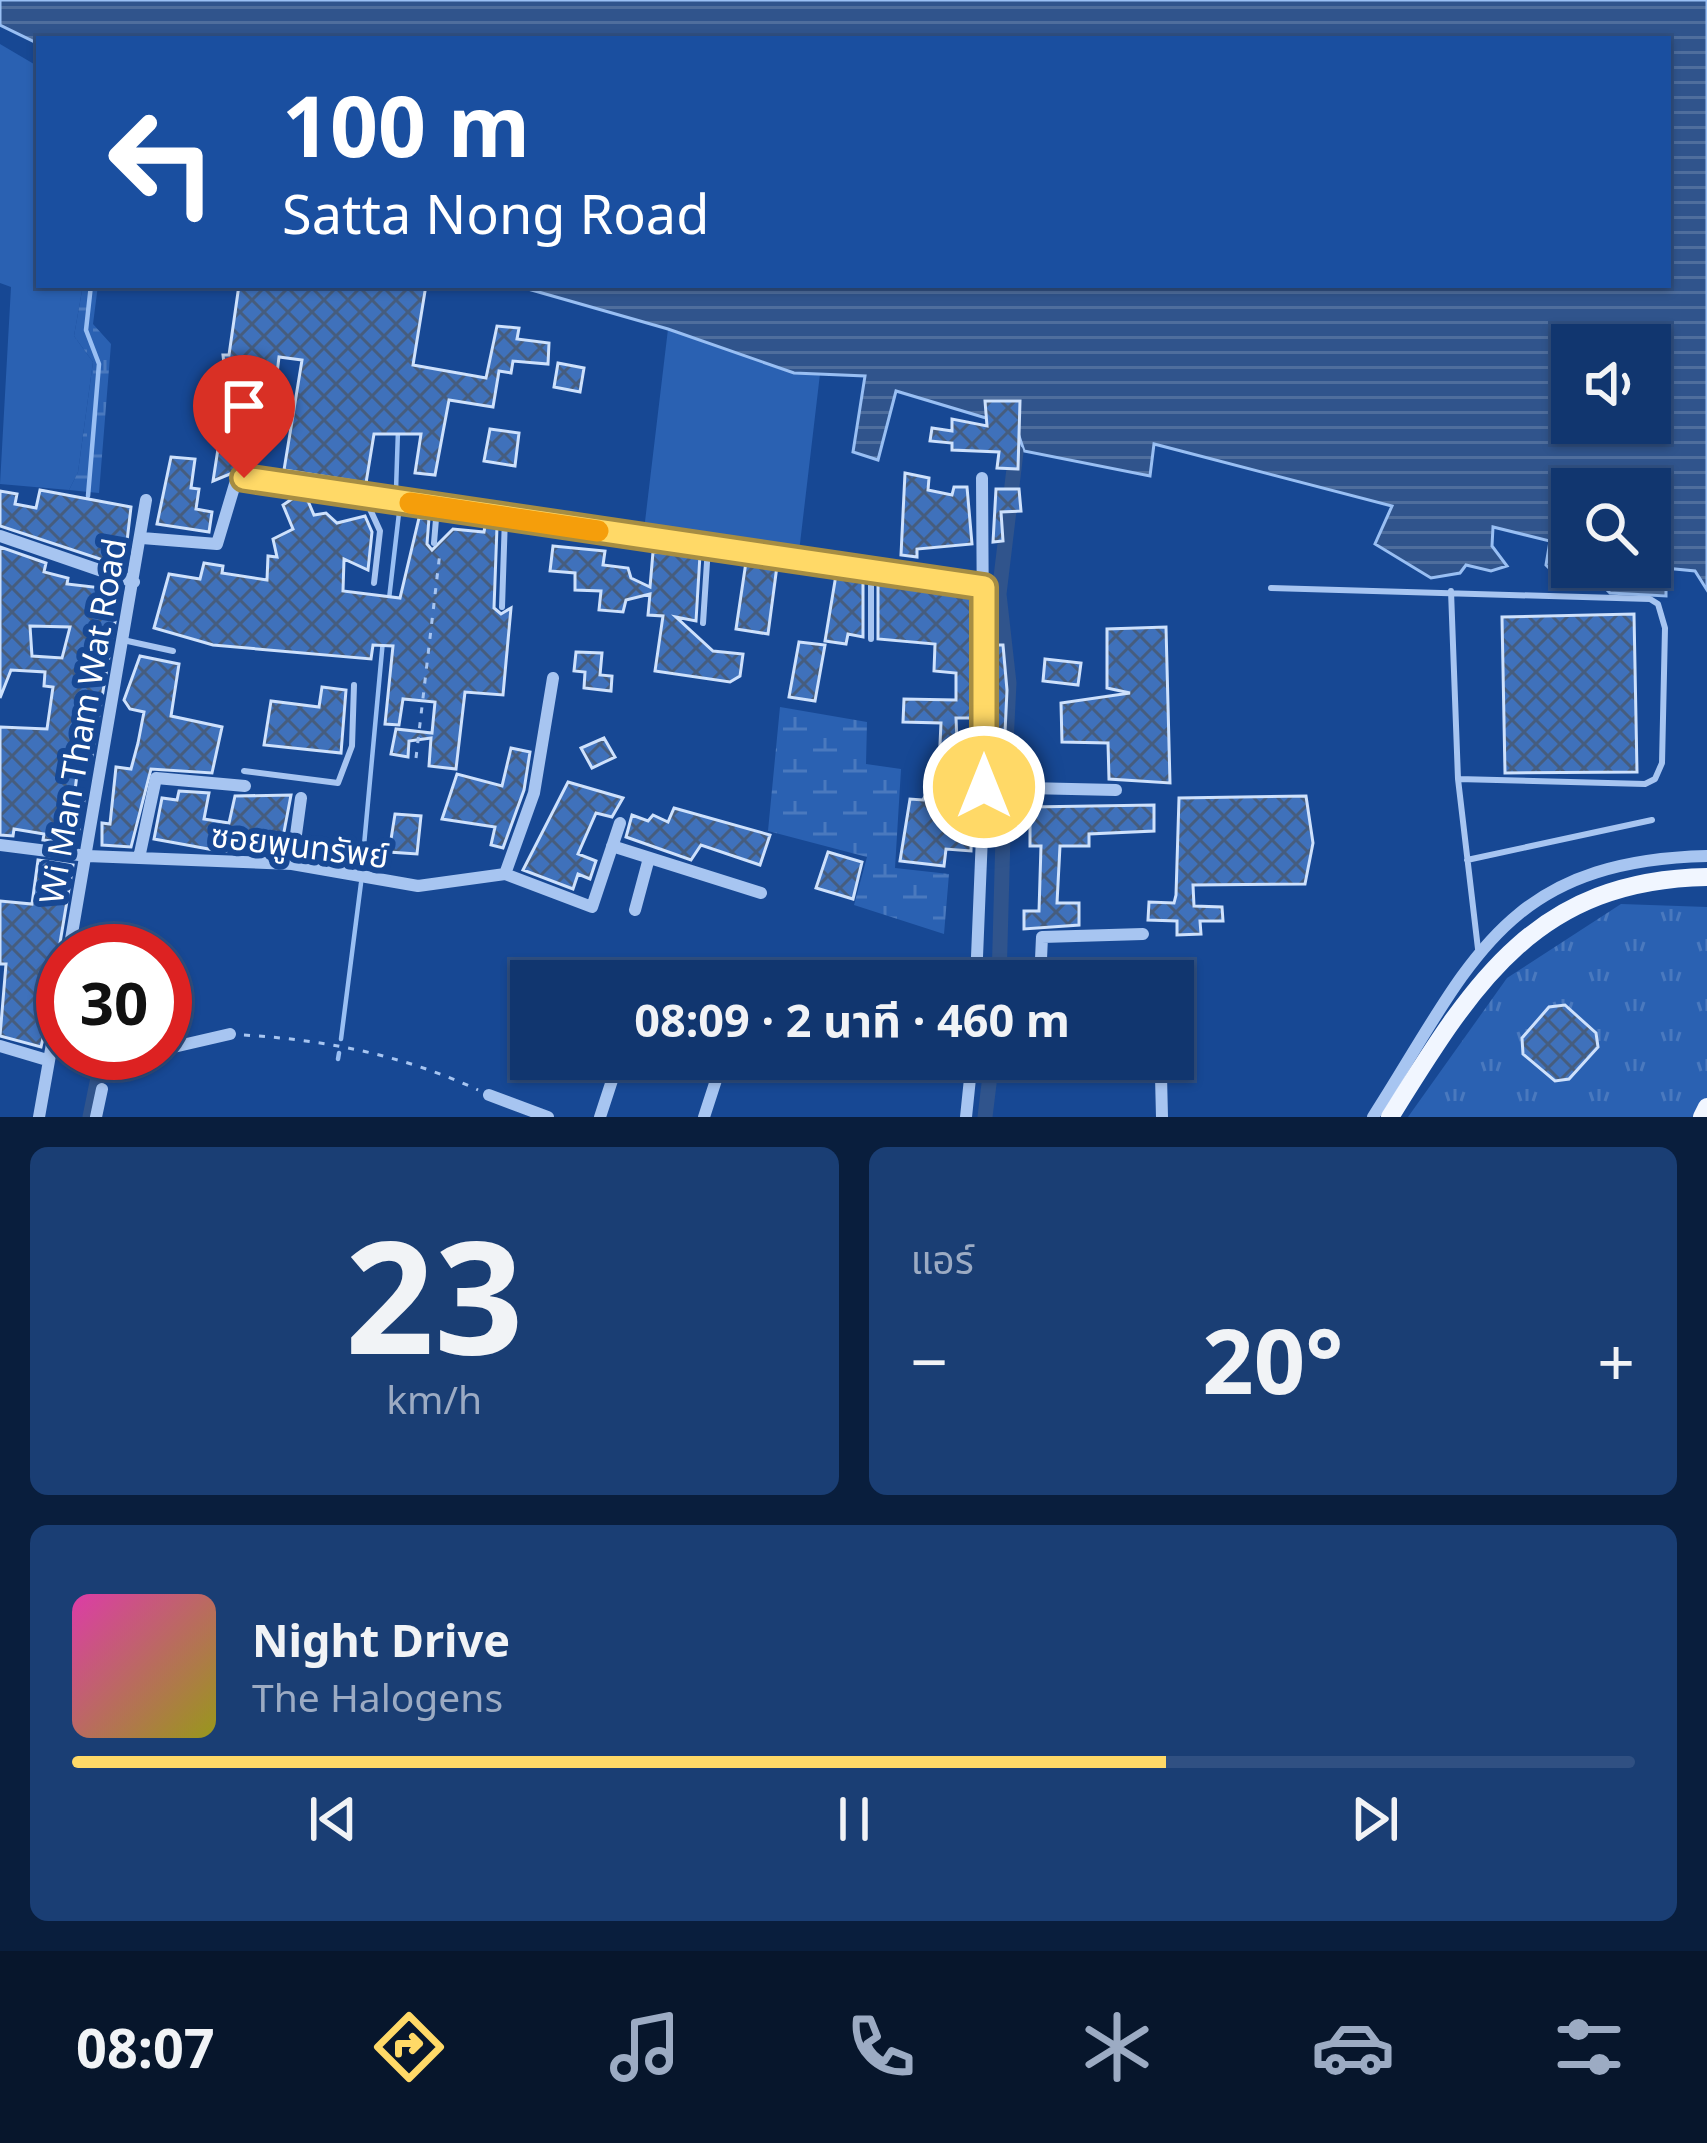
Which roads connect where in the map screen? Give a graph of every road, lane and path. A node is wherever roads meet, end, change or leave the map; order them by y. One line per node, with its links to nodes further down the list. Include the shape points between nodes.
1 (982, 478): 13 (street)
2 (364, 496): 4 (street); 7 (street, via 251,476 236,484 217,544); 12 (lane, via 380,531)
3 (146, 500): 7 (street, Wi Man Tham Wat Road)
4 (441, 508): 5 (street); 8 (lane); 23 (path)
5 (505, 517): 9 (street); 16 (lane)
6 (0, 536): 11 (street)
7 (142, 538): 11 (street, Wi Man Tham Wat Road)
8 (434, 543)
9 (708, 547): 10 (street); 17 (lane)
10 (871, 570): 13 (street); 18 (lane)
11 (134, 582): 19 (street, Wi Man Tham Wat Road)
12 (374, 583)
13 (984, 587): 27 (street)
14 (1271, 588): 15 (lane)
15 (1451, 590): 25 (lane); 25 (lane, via 1650,599 1664,613 1665,628 1655,779)
16 (502, 607)
17 (703, 623)
18 (872, 639)
19 (119, 640): 20 (lane); 34 (street, Wi Man Tham Wat Road)
20 (173, 650)
21 (553, 678): 40 (street, via 534,793)
22 (354, 685): 24 (lane, via 352,746 338,783)
23 (416, 758)
24 (244, 770)
25 (1458, 779): 38 (lane)
26 (245, 786): 36 (street, via 156,778)
27 (984, 787): 28 (street); 47 (street)
28 (1116, 790)
29 (301, 798): 39 (street)
30 (1652, 820): 38 (lane)
31 (620, 824): 33 (street, ซอยพูนทรัพย์)
32 (0, 845): 34 (street, ซอยพูนทรัพย์)
33 (612, 846): 37 (street); 40 (street, ซอยพูนทรัพย์, via 592,908)
34 (87, 856): 36 (street, ซอยพูนทรัพย์); 44 (street, Wi Man Tham Wat Road)
35 (1707, 856): 46 (street, via 1600,867 1547,892)
36 (140, 858): 39 (street, ซอยพูนทรัพย์)
37 (650, 858): 42 (street); 43 (street)
38 (1467, 860): 46 (lane)
39 (292, 864): 40 (street, ซอยพูนทรัพย์, via 418,886)
40 (505, 874)
41 (1707, 877): 69 (main road, via 1612,888 1524,940 1460,1009)
42 (761, 893)
43 (635, 910)
44 (74, 924)
45 (1143, 934): 48 (street, via 1042,937)
46 (1478, 949): 68 (street)
47 (977, 960)
48 (1041, 960)
49 (230, 1034): 50 (street); 59 (path, via 306,1039 422,1064)
50 (192, 1043)
51 (0, 1046): 52 (street)
52 (36, 1057)
53 (44, 1080): 61 (street)
54 (612, 1080): 64 (street)
55 (716, 1080): 65 (street)
56 (969, 1080): 66 (street)
57 (1161, 1080): 67 (street)
58 (102, 1088): 62 (street)
59 (488, 1095): 63 (street)
60 (1707, 1107): 70 (main road)
61 (39, 1117)
62 (96, 1117)
63 (548, 1117)
64 (600, 1117)
65 (704, 1117)
66 (966, 1117)
67 (1162, 1117)
68 (1372, 1117)
69 (1390, 1117)
70 (1702, 1117)

